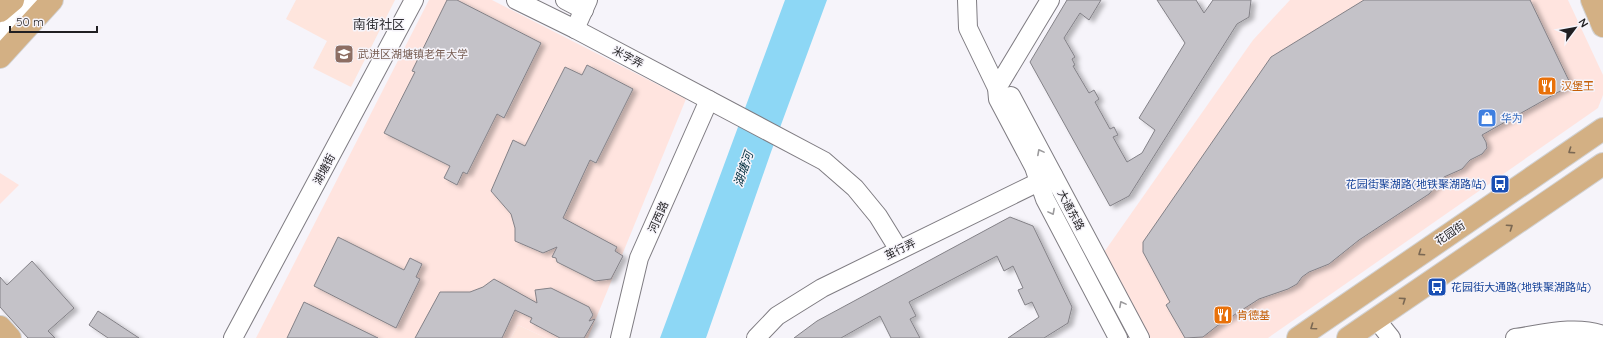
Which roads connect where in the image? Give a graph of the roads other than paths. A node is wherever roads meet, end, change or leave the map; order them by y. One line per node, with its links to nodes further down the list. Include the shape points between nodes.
1 (14, 0): 11 (main road)
2 (38, 0): 14 (street)
3 (52, 0): 15 (main road)
4 (414, 0): 26 (street, 湖塘街)
5 (516, 0): 13 (street, 米字弄)
6 (565, 0): 10 (street)
7 (967, 0): 16 (street, 大通东路, via 968,28)
8 (1050, 0): 16 (street)
9 (1592, 0): 12 (main road)
10 (586, 5): 13 (street)
11 (0, 12)
12 (1603, 26)
13 (575, 29): 17 (street, 米字弄)
14 (0, 34)
15 (0, 57)
16 (997, 88): 20 (street, 大通东路, via 1009,94)
17 (709, 100): 21 (street, 米字弄, via 824,161 855,188 878,216); 27 (street, 河西路, via 639,258)
18 (1603, 129): 31 (main road, 花园街, one-way to 31)
19 (1603, 164): 22 (main road, one-way to 19)
20 (1046, 179): 21 (street, 茧行弄); 29 (street, 大通东路, one-way to 29, via 1045,199); 30 (street, 大通东路, one-way to 20)
21 (899, 250): 28 (street, 茧行弄, via 816,292 777,316)
22 (1375, 318): 32 (main road); 33 (street)
23 (0, 327): 25 (main road)
24 (1603, 335): 34 (street, via 1568,331)
25 (10, 338)
26 (234, 338)
27 (620, 338)
28 (756, 338)
29 (1118, 338)
30 (1140, 338)
31 (1298, 338)
32 (1348, 338)
33 (1391, 338)
34 (1515, 338)

